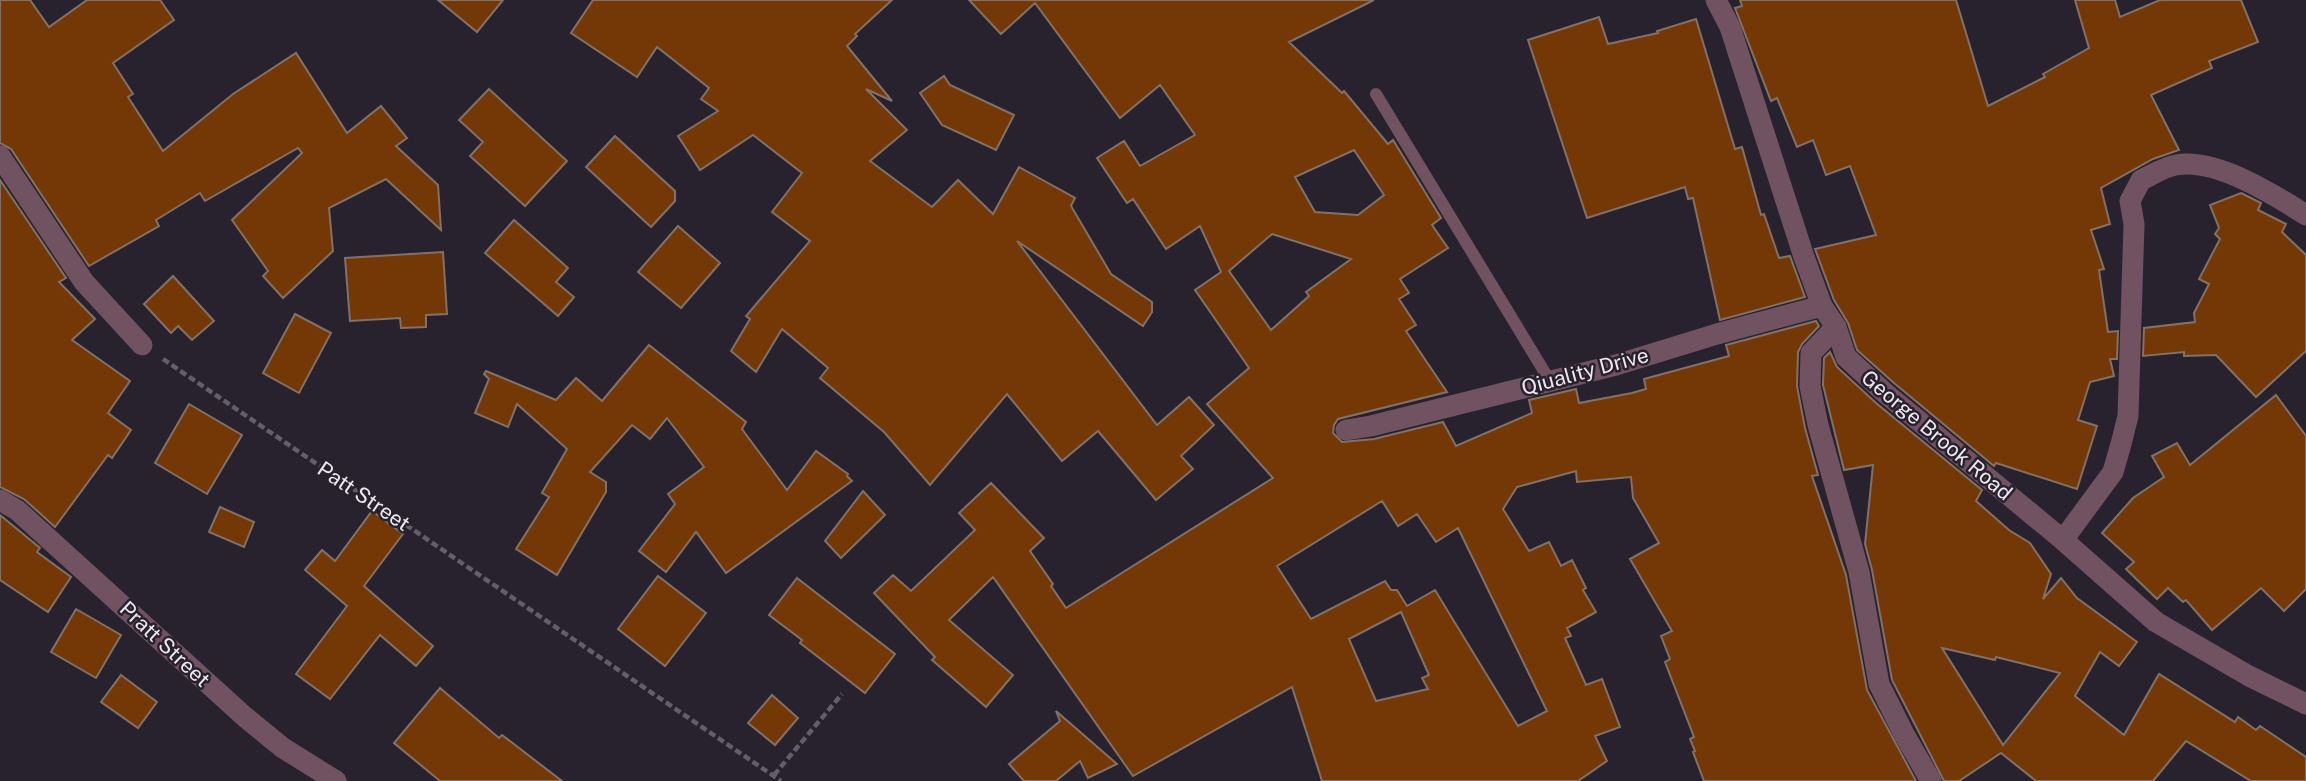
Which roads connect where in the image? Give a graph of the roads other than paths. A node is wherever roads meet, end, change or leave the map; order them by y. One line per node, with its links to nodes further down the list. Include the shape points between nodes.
1 (1716, 0): 5 (street, George Brook Road, via 1730,27)
2 (1376, 94): 8 (lane)
3 (0, 156): 7 (street, via 84,282)
4 (2306, 215): 11 (street, via 2236,175 2199,166 2176,165 2141,180 2130,201 2134,224 2128,416 2113,472)
5 (1822, 306): 6 (street, George Brook Road); 8 (street, Qiuality Drive)
6 (1836, 327): 11 (street, George Brook Road, via 1846,357 1885,394); 14 (street, via 1811,353 1810,386 1818,425 1859,572 1879,684)
7 (142, 345)
8 (1550, 381): 9 (street, Qiuality Drive)
9 (1346, 430)
10 (0, 500): 13 (street, Pratt Street, via 17,510 245,717)
11 (2063, 540): 12 (street, George Brook Road, via 2156,622)
12 (2306, 704)
13 (336, 781)
14 (1931, 781)

